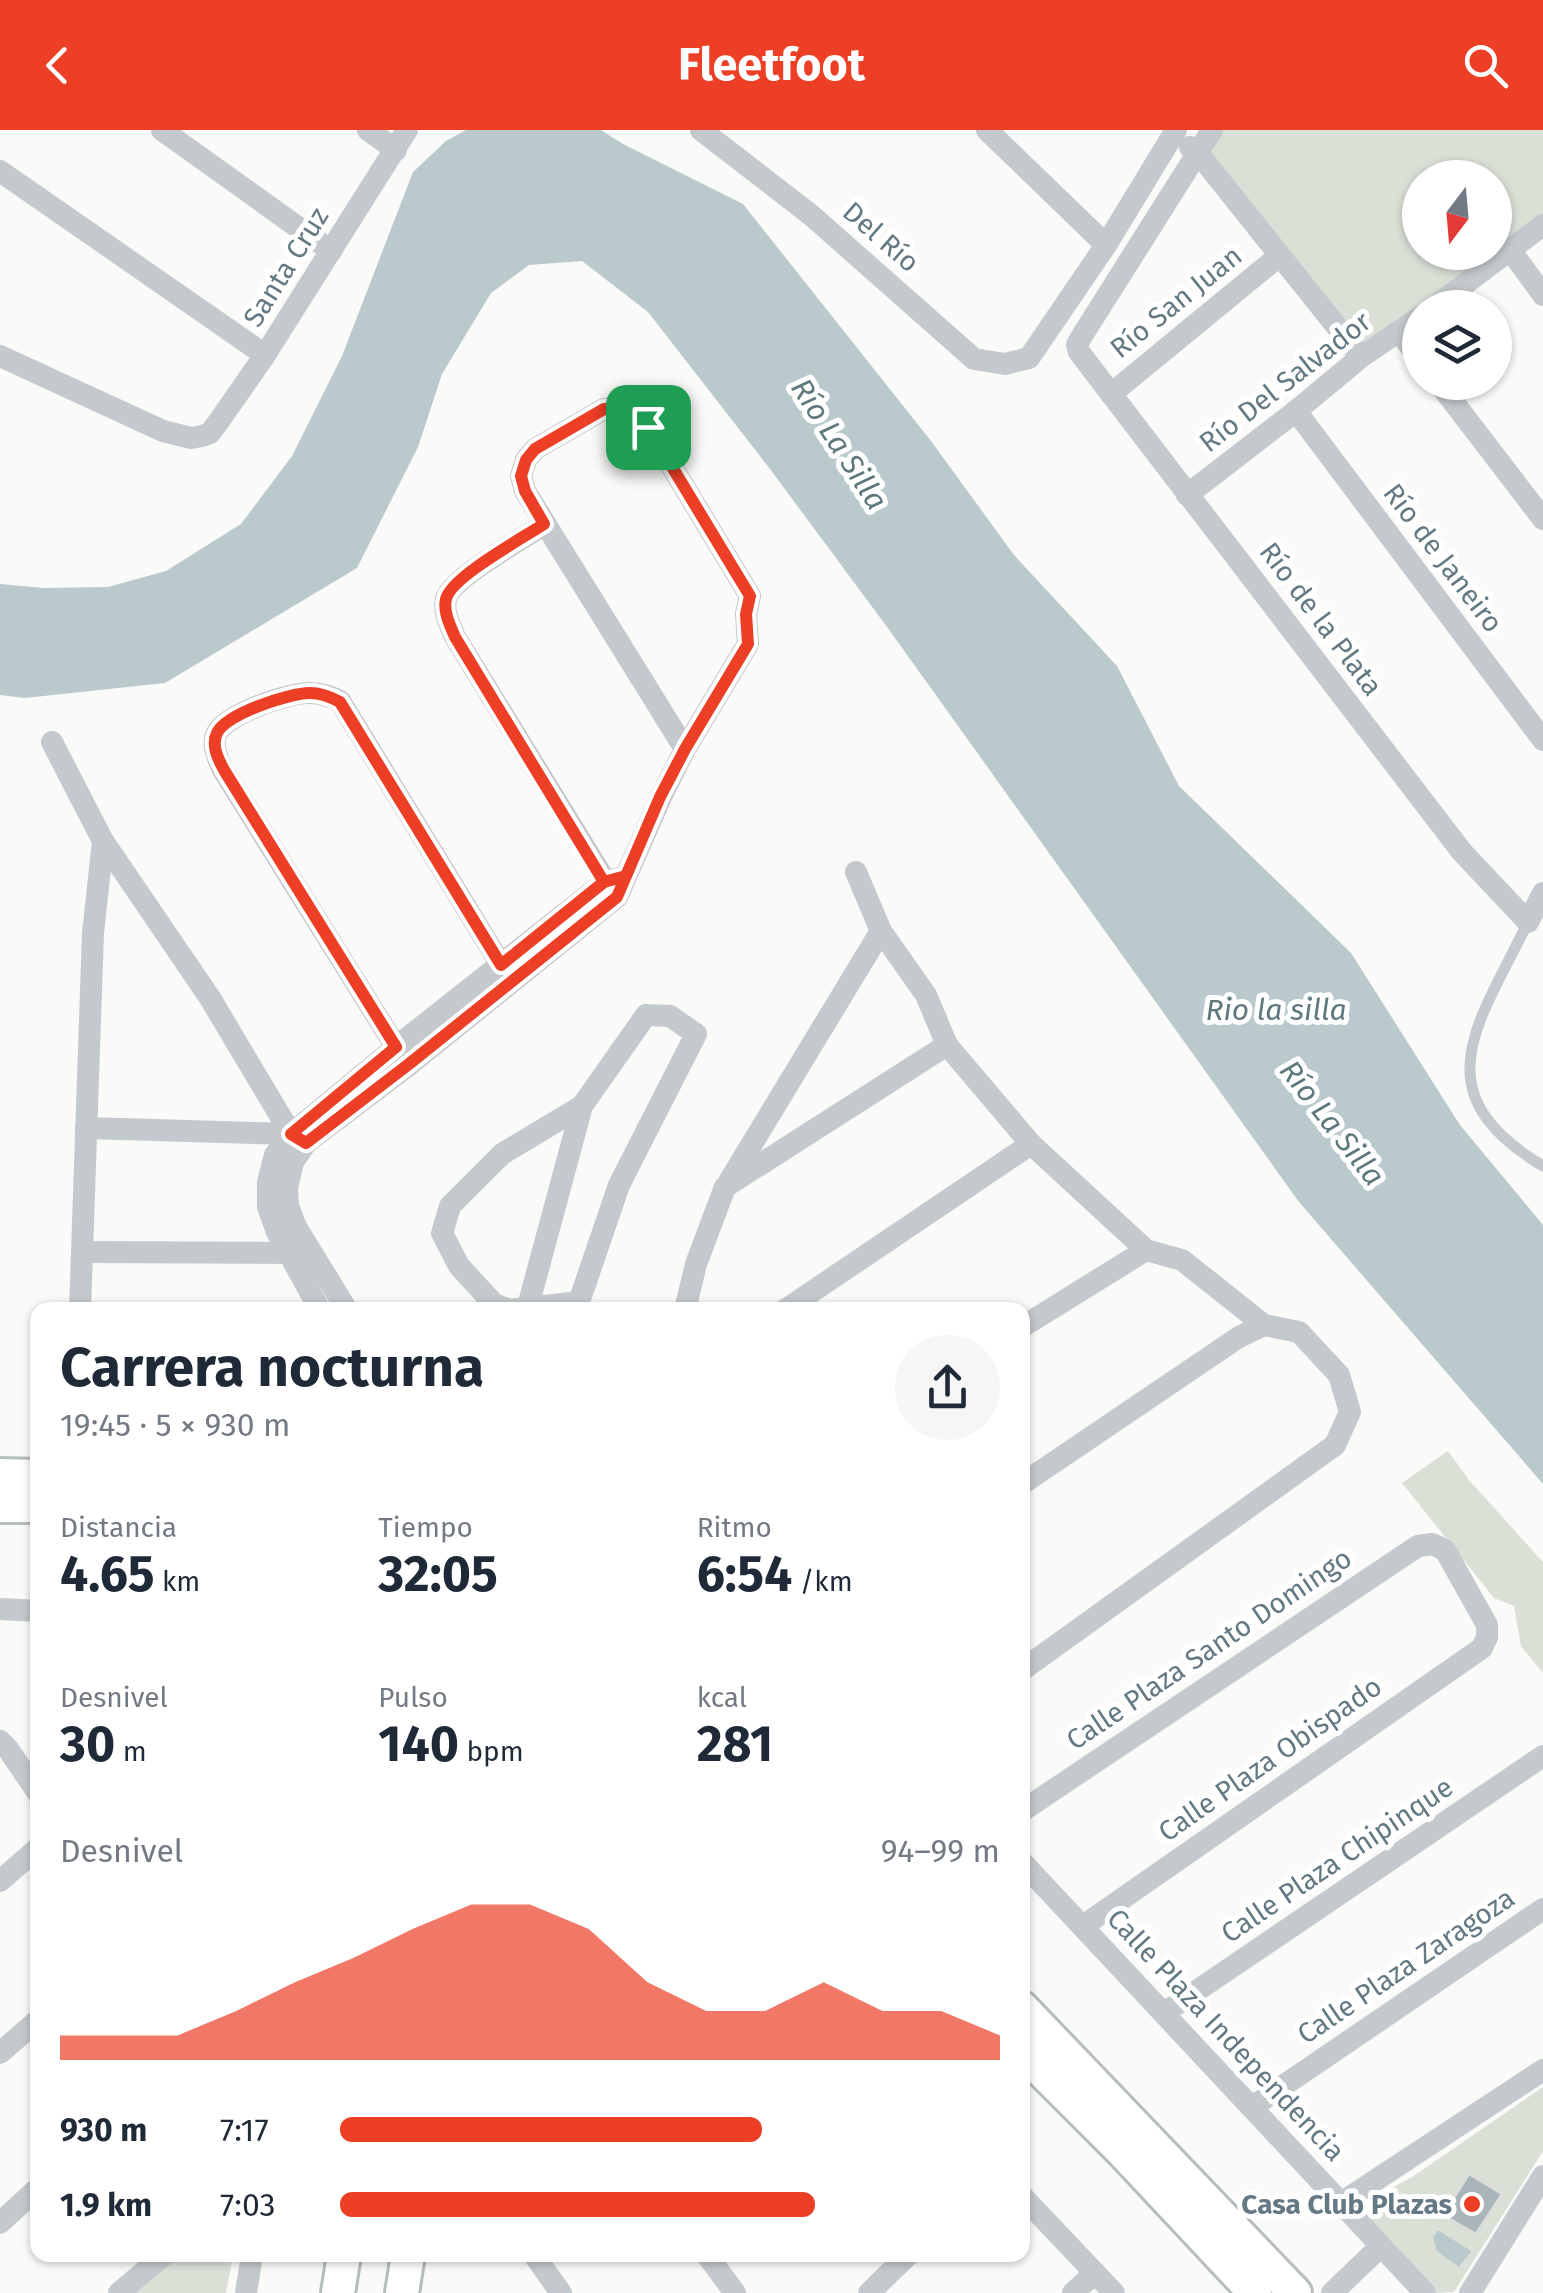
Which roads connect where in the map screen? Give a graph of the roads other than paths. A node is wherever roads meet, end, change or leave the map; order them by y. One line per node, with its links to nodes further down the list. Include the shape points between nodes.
1 (162, 130): 13 (street)
2 (368, 130): 7 (street)
3 (701, 130): 11 (street, Del Río, via 974,359 1005,364 1029,358)
4 (987, 130): 11 (street)
5 (1212, 130): 8 (street)
6 (1175, 132): 8 (street); 11 (street)
7 (402, 140): 13 (street, Santa Cruz)
8 (1198, 153): 15 (street); 25 (street, Río de la Plata, via 1077,345)
9 (0, 171): 22 (street)
10 (1543, 225): 12 (street)
11 (1106, 245)
12 (1512, 250)
13 (331, 251): 22 (street, Santa Cruz)
14 (1512, 252): 18 (street)
15 (1279, 256): 24 (street); 25 (street, Río San Juan)
16 (1485, 270): 17 (street)
17 (1458, 290)
18 (1543, 295)
19 (1402, 330): 20 (street, Río Del Salvador)
20 (1399, 332): 21 (street); 24 (street, Río Del Salvador)
21 (1402, 336)
22 (265, 355): 23 (street, Santa Cruz, via 210,433 191,438 163,432)
23 (0, 356)
24 (1361, 357): 27 (street, Río Del Salvador)
25 (1111, 394): 28 (street, Río de la Plata)
26 (1452, 400): 29 (street)
27 (1296, 411): 28 (street, Río Del Salvador); 31 (street, Río de Janeiro)
28 (1187, 495): 38 (street, Río de la Plata, via 1462,852)
29 (1543, 520)
30 (544, 524): 33 (street); 33 (street, via 521,476 535,449 604,409 636,415 750,596 748,644); 36 (street, via 456,581 446,598 446,618)
31 (1543, 740)
32 (52, 742): 34 (street)
33 (685, 749): 36 (street)
34 (103, 842): 44 (street, via 93,922); 45 (street)
35 (856, 872): 39 (street)
36 (616, 885): 40 (street)
37 (1543, 893): 38 (street)
38 (1528, 922): 47 (lane, via 1477,1027 1470,1079 1474,1100 1491,1125)
39 (880, 931): 41 (street, via 926,994); 48 (street)
40 (506, 973): 42 (street); 42 (street, via 340,702 326,694 294,694 224,724 215,740 218,759)
41 (947, 1045): 46 (street); 48 (street)
42 (403, 1056): 45 (street)
43 (582, 1106): 55 (street, via 502,1154 450,1206 442,1233 459,1266); 56 (street); 57 (street, via 646,1015 670,1016 696,1034 619,1185)
44 (86, 1128): 45 (street); 50 (street)
45 (298, 1139): 51 (street, via 274,1155 268,1208 277,1232)
46 (1031, 1144): 49 (street); 59 (street)
47 (1543, 1166)
48 (725, 1187): 58 (street)
49 (1146, 1250): 60 (street); 61 (street, via 1182,1260)
50 (83, 1252): 51 (street); 52 (street)
51 (300, 1253): 53 (street); 54 (street)
52 (80, 1302)
53 (317, 1302)
54 (340, 1302)
55 (492, 1302)
56 (530, 1302)
57 (579, 1302)
58 (688, 1302)
59 (797, 1302)
60 (1030, 1321)
61 (1264, 1325): 64 (street); 70 (street, via 1299,1332 1339,1375 1350,1412 1335,1445)
62 (0, 1475): 63 (street)
63 (30, 1476)
64 (1030, 1479)
65 (0, 1506): 66 (street)
66 (30, 1506)
67 (1432, 1544): 74 (street, Calle Plaza Santo Domingo, via 1418,1546); 79 (street, Calle Plaza Obispado, via 1445,1550 1487,1625 1482,1648)
68 (0, 1608): 69 (street)
69 (30, 1610)
70 (1030, 1664)
71 (0, 1741): 73 (street)
72 (1543, 1756): 80 (street, Calle Plaza Chipinque)
73 (30, 1781)
74 (1030, 1806)
75 (30, 1855): 77 (street)
76 (1030, 1870): 79 (street, Calle Plaza Independencia)
77 (0, 1880)
78 (1543, 1908): 86 (street, Calle Plaza Zaragoza)
79 (1084, 1926): 80 (street, Calle Plaza Independencia)
80 (1164, 2013): 86 (street, Calle Plaza Independencia)
81 (1030, 2016): 112 (street)
82 (30, 2027): 83 (street)
83 (0, 2054)
84 (1030, 2059): 111 (street)
85 (1543, 2070): 89 (street)
86 (1252, 2107): 89 (street, Calle Plaza Independencia)
87 (1543, 2176): 114 (street)
88 (30, 2195): 91 (street)
89 (1341, 2202): 92 (street, Calle Plaza Independencia)
90 (1030, 2204): 100 (street)
91 (0, 2222)
92 (1382, 2246): 101 (street, Calle Plaza Independencia); 113 (street)
93 (156, 2262): 102 (street)
94 (251, 2262): 103 (street)
95 (343, 2262): 104 (street)
96 (407, 2262): 105 (street)
97 (539, 2262): 106 (street)
98 (711, 2262): 107 (street)
99 (901, 2262): 108 (street)
100 (1095, 2273): 109 (street); 110 (street)
101 (1411, 2288)
102 (119, 2293)
103 (246, 2293)
104 (338, 2293)
105 (402, 2293)
106 (561, 2293)
107 (735, 2293)
108 (868, 2293)
109 (1073, 2293)
110 (1114, 2293)
111 (1255, 2293)
112 (1295, 2293)
113 (1332, 2293)
114 (1470, 2293)

